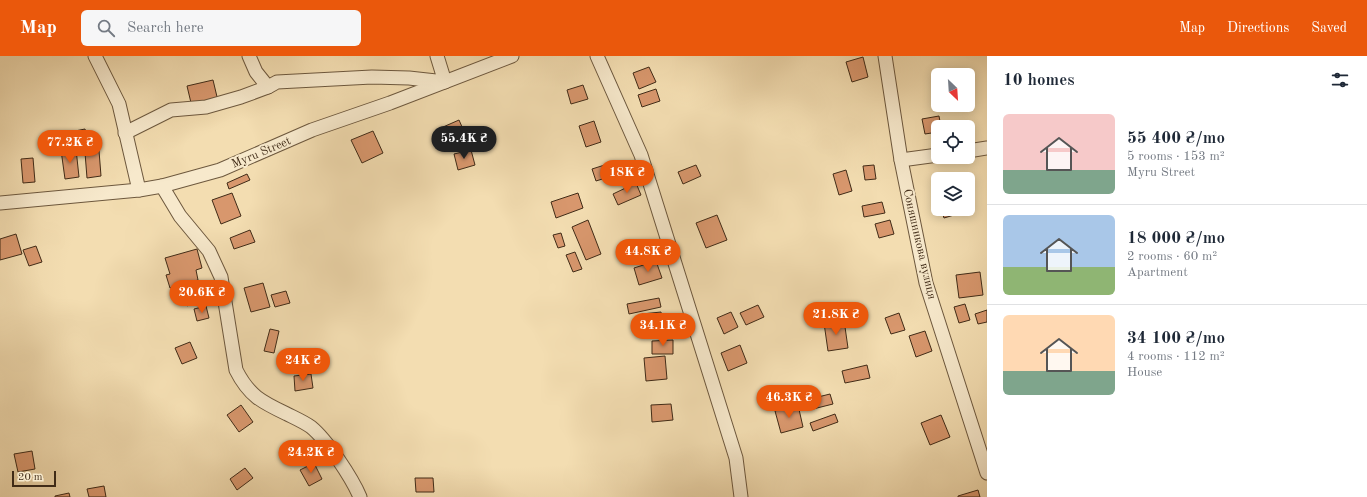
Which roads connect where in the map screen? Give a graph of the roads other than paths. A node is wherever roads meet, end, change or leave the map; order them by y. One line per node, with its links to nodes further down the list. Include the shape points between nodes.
1 (95, 56): 9 (street, via 118,104)
2 (249, 56): 8 (street, via 256,72)
3 (437, 56): 7 (street)
4 (512, 56): 7 (street, Myru Street)
5 (597, 56): 20 (street, via 641,155 736,458)
6 (886, 56): 13 (street, Соняшникова вулиця)
7 (445, 82): 8 (street, via 409,78 358,78 277,82); 14 (street, Myru Street, via 312,130 220,170)
8 (268, 87): 9 (street, via 206,107 171,110)
9 (125, 134): 15 (street)
10 (987, 148): 11 (street)
11 (975, 150)
12 (931, 156): 13 (street)
13 (901, 160): 17 (street, Соняшникова вулиця, via 926,282)
14 (162, 186): 15 (street, Myru Street); 19 (street, via 180,216 209,251 221,277 236,370 241,381 258,399 311,427 323,439 344,469)
15 (139, 190): 16 (street, Myru Street)
16 (0, 202)
17 (985, 456): 18 (street, Соняшникова вулиця)
18 (987, 473)
19 (360, 497)
20 (741, 497)

